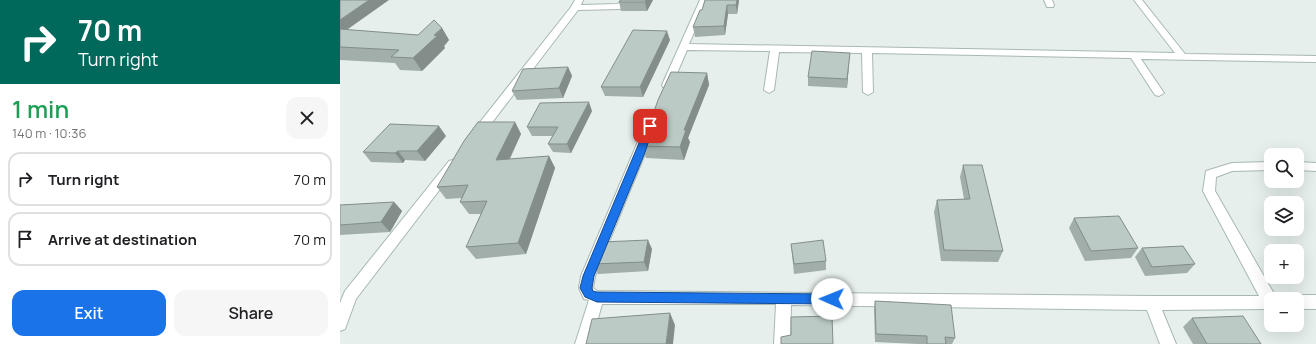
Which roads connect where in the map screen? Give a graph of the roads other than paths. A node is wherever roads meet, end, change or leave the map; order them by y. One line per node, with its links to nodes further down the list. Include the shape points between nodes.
1 (626, 0): 4 (street, via 624,4 616,7)
2 (704, 0): 5 (street)
3 (1138, 0): 9 (street)
4 (577, 4): 16 (street)
5 (684, 47): 6 (street); 11 (street)
6 (775, 49): 7 (street); 12 (street)
7 (867, 50): 8 (street); 13 (street)
8 (1134, 55): 9 (street); 14 (street)
9 (1182, 56): 10 (street)
10 (1316, 59)
11 (664, 90)
12 (769, 90)
13 (868, 92)
14 (1159, 93)
15 (652, 119): 22 (street, via 640,155 588,276 586,288 589,294)
16 (471, 141)
17 (462, 153): 28 (street, via 350,296)
18 (1264, 166): 21 (street, via 1232,167 1210,174 1209,191)
19 (1304, 166): 20 (street)
20 (1316, 167)
21 (1265, 292)
22 (597, 297): 23 (street); 29 (street)
23 (784, 298): 27 (street); 30 (street)
24 (1264, 302): 27 (street)
25 (1304, 302): 26 (street)
26 (1316, 302)
27 (1152, 303): 31 (street)
28 (340, 324)
29 (583, 344)
30 (782, 344)
31 (1168, 344)

